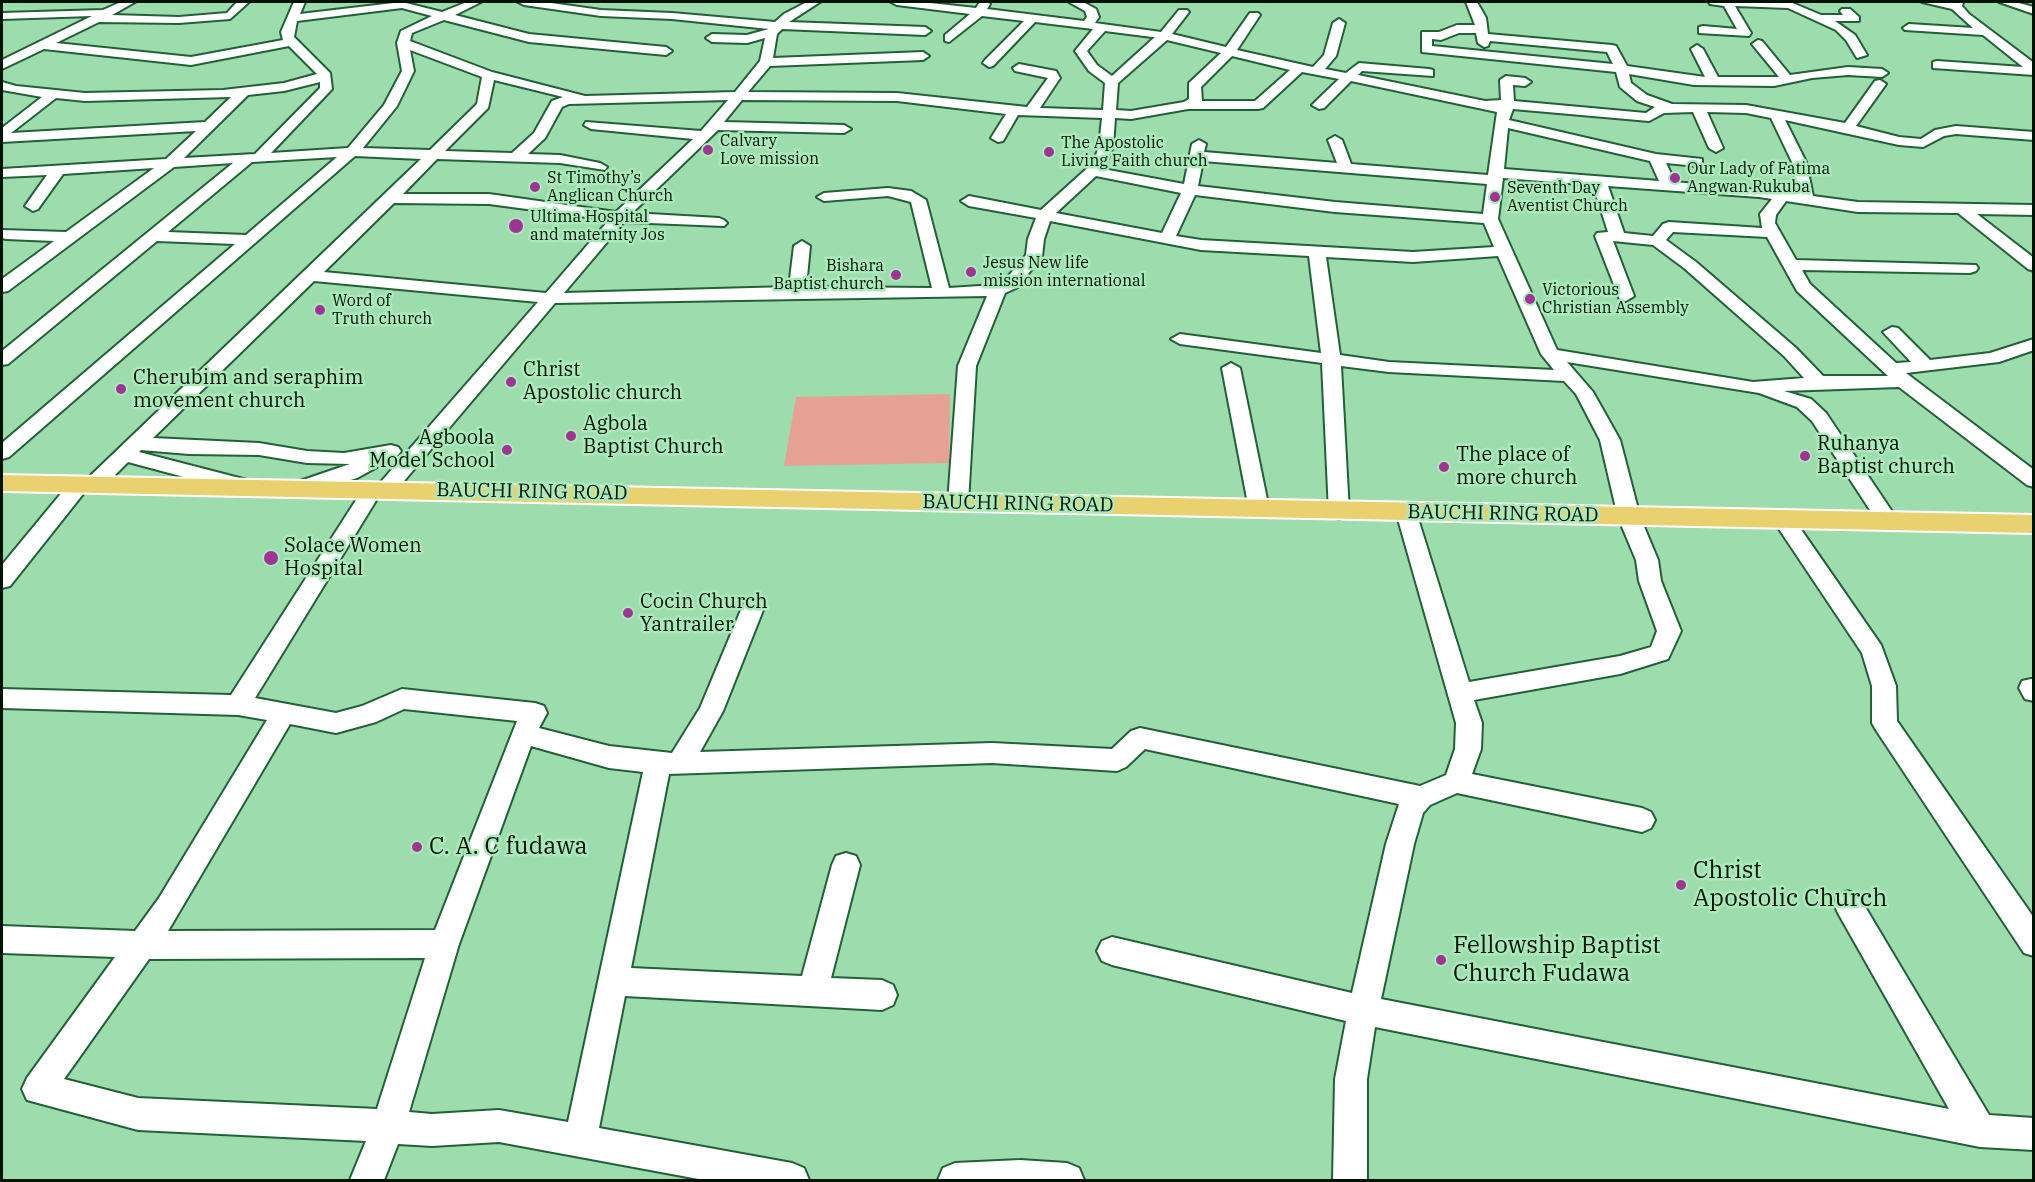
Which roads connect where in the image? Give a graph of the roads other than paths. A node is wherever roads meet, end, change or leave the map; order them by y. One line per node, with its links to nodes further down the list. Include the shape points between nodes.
1 (129, 2): 20 (street)
2 (243, 2): 20 (street, via 230,16 159,20)
3 (299, 2): 26 (street)
4 (476, 2): 21 (street)
5 (524, 2): 22 (street)
6 (815, 2): 36 (street, via 788,16)
7 (897, 2): 16 (street)
8 (1075, 2): 30 (street, via 1090,9 1093,17)
9 (1472, 2): 37 (street)
10 (1714, 2): 11 (street)
11 (1727, 2): 14 (street); 33 (street, via 1745,33)
12 (1928, 2): 15 (street)
13 (2005, 2): 18 (street)
14 (1788, 3): 25 (street)
15 (1957, 4): 35 (street)
16 (982, 7): 28 (street); 40 (street)
17 (1846, 11): 25 (street, via 1855,19)
18 (2034, 11)
19 (1183, 12): 38 (street)
20 (102, 15): 24 (street); 43 (street)
21 (442, 15): 27 (street); 27 (street, via 402,4); 44 (street, via 529,38)
22 (636, 15): 36 (street); 44 (street)
23 (1254, 15): 49 (street)
24 (2, 16)
25 (1814, 16): 51 (street, via 1840,28)
26 (295, 18): 27 (street); 41 (street, via 287,32)
27 (400, 20): 63 (street); 99 (street, via 408,71 390,106)
28 (1031, 20): 30 (street); 54 (street)
29 (1339, 23): 61 (street, via 1330,56)
30 (1086, 26): 31 (street)
31 (1101, 28): 38 (street); 69 (street, via 1081,51 1093,68)
32 (1909, 28): 35 (street)
33 (1703, 30)
34 (925, 31): 36 (street)
35 (1986, 32): 60 (street)
36 (775, 33): 39 (street, via 747,39); 45 (street); 53 (street)
37 (1483, 33): 46 (street, via 1457,29 1441,36 1426,34); 50 (street); 59 (street, via 1612,49)
38 (1164, 36): 49 (street); 69 (street)
39 (712, 38)
40 (949, 38)
41 (291, 42): 43 (street, via 191,61); 64 (street)
42 (1758, 44): 66 (street)
43 (42, 45): 55 (street)
44 (594, 45): 48 (street)
45 (735, 48)
46 (1426, 49): 50 (street); 62 (street)
47 (1697, 49): 68 (street)
48 (666, 51)
49 (1229, 52): 58 (street); 78 (street, via 1194,86 1196,100)
50 (1484, 55): 59 (street)
51 (1861, 55)
52 (922, 56): 53 (street)
53 (766, 62): 74 (street)
54 (989, 63)
55 (2, 65)
56 (1937, 65): 60 (street)
57 (1019, 68): 84 (street, via 1052,74 1054,78)
58 (1299, 68): 61 (street); 78 (street, via 1258,105)
59 (1622, 69): 68 (street); 81 (street, via 1625,84 1642,98)
60 (2033, 70)
61 (1316, 71): 65 (street)
62 (1429, 73): 65 (street, via 1359,67); 72 (street)
63 (488, 75): 76 (street); 100 (street, via 483,105)
64 (326, 76): 73 (street); 77 (street, via 326,89)
65 (1349, 78): 72 (street); 79 (street)
66 (1786, 78): 68 (street, via 1774,82); 90 (street, via 1848,71 1881,79)
67 (1526, 81): 80 (street, via 1506,80)
68 (1713, 81)
69 (1112, 82): 85 (street)
70 (2, 86): 71 (street)
71 (52, 94): 73 (street); 93 (street)
72 (1439, 94): 75 (street)
73 (241, 95): 77 (street); 89 (street)
74 (737, 96): 76 (street); 83 (street, via 897,97); 92 (street)
75 (1461, 98): 80 (street); 87 (street, via 1504,110)
76 (585, 99): 102 (street, via 557,104 540,135)
77 (316, 100): 101 (street)
78 (1188, 105): 85 (street, via 1131,115)
79 (1319, 105)
80 (1508, 106): 81 (street, via 1649,117 1659,109)
81 (1671, 108): 82 (street)
82 (1698, 108): 86 (street); 98 (street)
83 (1014, 111): 84 (street); 96 (street)
84 (1030, 112): 85 (street)
85 (1109, 114): 109 (street, via 1106,147)
86 (1776, 114): 90 (street); 119 (street, via 1799,162)
87 (1503, 123): 103 (street); 111 (street)
88 (591, 125): 92 (street)
89 (210, 126): 95 (street); 104 (street)
90 (1848, 128): 94 (street, via 1923,143 1940,133 1956,130)
91 (844, 129): 92 (street)
92 (710, 131): 126 (street)
93 (2, 134)
94 (2034, 136)
95 (2, 138)
96 (998, 138)
97 (1335, 140): 106 (street)
98 (1716, 148)
99 (352, 152): 100 (street); 101 (street); 135 (street)
100 (432, 155): 102 (street); 118 (street)
101 (255, 157): 104 (street); 131 (street)
102 (515, 158): 107 (street, via 560,159)
103 (1656, 158): 105 (street); 113 (street)
104 (174, 160): 108 (street); 132 (street)
105 (1697, 162)
106 (1345, 166): 111 (street); 114 (street, via 1199,150)
107 (600, 167)
108 (58, 170): 110 (street); 122 (street)
109 (1093, 171): 114 (street); 125 (street)
110 (2, 173)
111 (1496, 176): 112 (street); 127 (street)
112 (1599, 181): 113 (street); 134 (street)
113 (1669, 186): 116 (street)
114 (1190, 190): 127 (street); 133 (street)
115 (2034, 195): 121 (street, via 2026,196)
116 (1784, 196): 119 (street); 129 (street, via 1768,214 1767,223)
117 (824, 197): 147 (street, via 888,192 906,194 918,201)
118 (389, 198): 126 (street, via 489,199); 143 (street)
119 (1806, 200): 124 (street, via 1858,207)
120 (969, 201): 125 (street)
121 (2034, 204)
122 (33, 206)
123 (2034, 210): 124 (street)
124 (1964, 211): 141 (street)
125 (1045, 215): 133 (street); 145 (street, via 1034,256 1012,283)
126 (620, 217): 128 (street); 149 (street)
127 (1490, 219): 138 (street)
128 (718, 223)
129 (1774, 233): 136 (street, via 1670,228); 140 (street)
130 (6, 234): 132 (street)
131 (155, 236): 135 (street); 155 (street)
132 (68, 237): 144 (street)
133 (1167, 237): 139 (street, via 1201,245)
134 (1618, 237): 136 (street); 148 (street, via 1603,236)
135 (248, 240): 165 (street)
136 (1657, 242): 160 (street, via 1699,272 1790,352)
137 (802, 246): 146 (street)
138 (1503, 251): 139 (street, via 1413,257); 153 (street)
139 (1317, 253): 154 (street)
140 (1791, 265): 142 (street); 158 (street, via 1803,287)
141 (2034, 266)
142 (1970, 268)
143 (310, 276): 149 (street); 163 (street)
144 (5, 282)
145 (998, 290): 147 (street); 172 (street, via 967,366)
146 (797, 292): 147 (street); 149 (street)
147 (942, 293)
148 (1626, 296)
149 (550, 298): 162 (street)
150 (1892, 332): 156 (street)
151 (1180, 339): 154 (street)
152 (2034, 344): 156 (street, via 1993,358)
153 (1550, 354): 159 (street); 161 (street)
154 (1331, 358): 159 (street, via 1389,367); 174 (street)
155 (2, 360)
156 (1925, 365): 158 (street)
157 (1231, 368): 173 (street)
158 (1899, 375): 160 (street); 166 (street)
159 (1570, 376): 176 (street, via 1584,392 1610,440)
160 (1818, 382): 161 (street)
161 (1753, 388): 178 (street, via 1804,403 1819,417)
162 (437, 429): 164 (street); 171 (street)
163 (130, 449): 164 (street, via 259,449 344,459); 168 (street); 169 (street)
164 (392, 451): 170 (street, via 350,473)
165 (2, 453)
166 (2034, 480)
167 (2, 483): 168 (main road, BAUCHI RING ROAD)
168 (87, 484): 169 (main road, BAUCHI RING ROAD); 180 (street)
169 (244, 486): 170 (main road, BAUCHI RING ROAD)
170 (304, 487): 171 (main road, BAUCHI RING ROAD)
171 (380, 488): 172 (main road, BAUCHI RING ROAD); 184 (street)
172 (958, 502): 173 (main road, BAUCHI RING ROAD)
173 (1259, 509): 174 (main road, BAUCHI RING ROAD)
174 (1339, 512): 175 (main road, BAUCHI RING ROAD)
175 (1406, 512): 176 (main road, BAUCHI RING ROAD); 182 (street)
176 (1629, 517): 177 (main road, BAUCHI RING ROAD); 182 (street, via 1669,631 1660,653 1620,665)
177 (1784, 520): 178 (main road, BAUCHI RING ROAD); 194 (street, via 1873,651 1884,686 1886,723)
178 (1888, 522): 179 (main road, BAUCHI RING ROAD)
179 (2034, 524)
180 (2, 580)
181 (752, 610): 187 (street, via 711,711)
182 (1460, 693): 188 (street, via 1469,723 1468,749)
183 (2, 698): 184 (street)
184 (238, 705): 185 (street)
185 (284, 713): 186 (street, via 336,723 367,715 402,699 535,713); 196 (street, via 169,907)
186 (523, 734): 187 (street, via 609,758); 195 (street)
187 (669, 763): 189 (street, via 992,753 1117,760 1140,738); 198 (street)
188 (1456, 782): 189 (street); 190 (street)
189 (1421, 797): 201 (street, via 1411,807 1400,844)
190 (1642, 820)
191 (846, 865): 199 (street)
192 (1848, 904): 203 (street)
193 (2, 939): 196 (street)
194 (2034, 943)
195 (444, 944): 196 (street); 202 (street)
196 (142, 945): 202 (street, via 38,1089 138,1114)
197 (1112, 951): 201 (street)
198 (613, 981): 199 (street); 205 (street)
199 (813, 990): 200 (street)
200 (882, 995)
201 (1363, 1010): 203 (street); 211 (street, via 1351,1079)
202 (387, 1127): 205 (street, via 432,1130 499,1126); 207 (street)
203 (1980, 1131): 204 (street)
204 (2034, 1134)
205 (580, 1141): 208 (street)
206 (1019, 1179): 209 (street); 210 (street)
207 (367, 1180)
208 (792, 1180)
209 (955, 1180)
210 (1067, 1180)
211 (1350, 1180)

